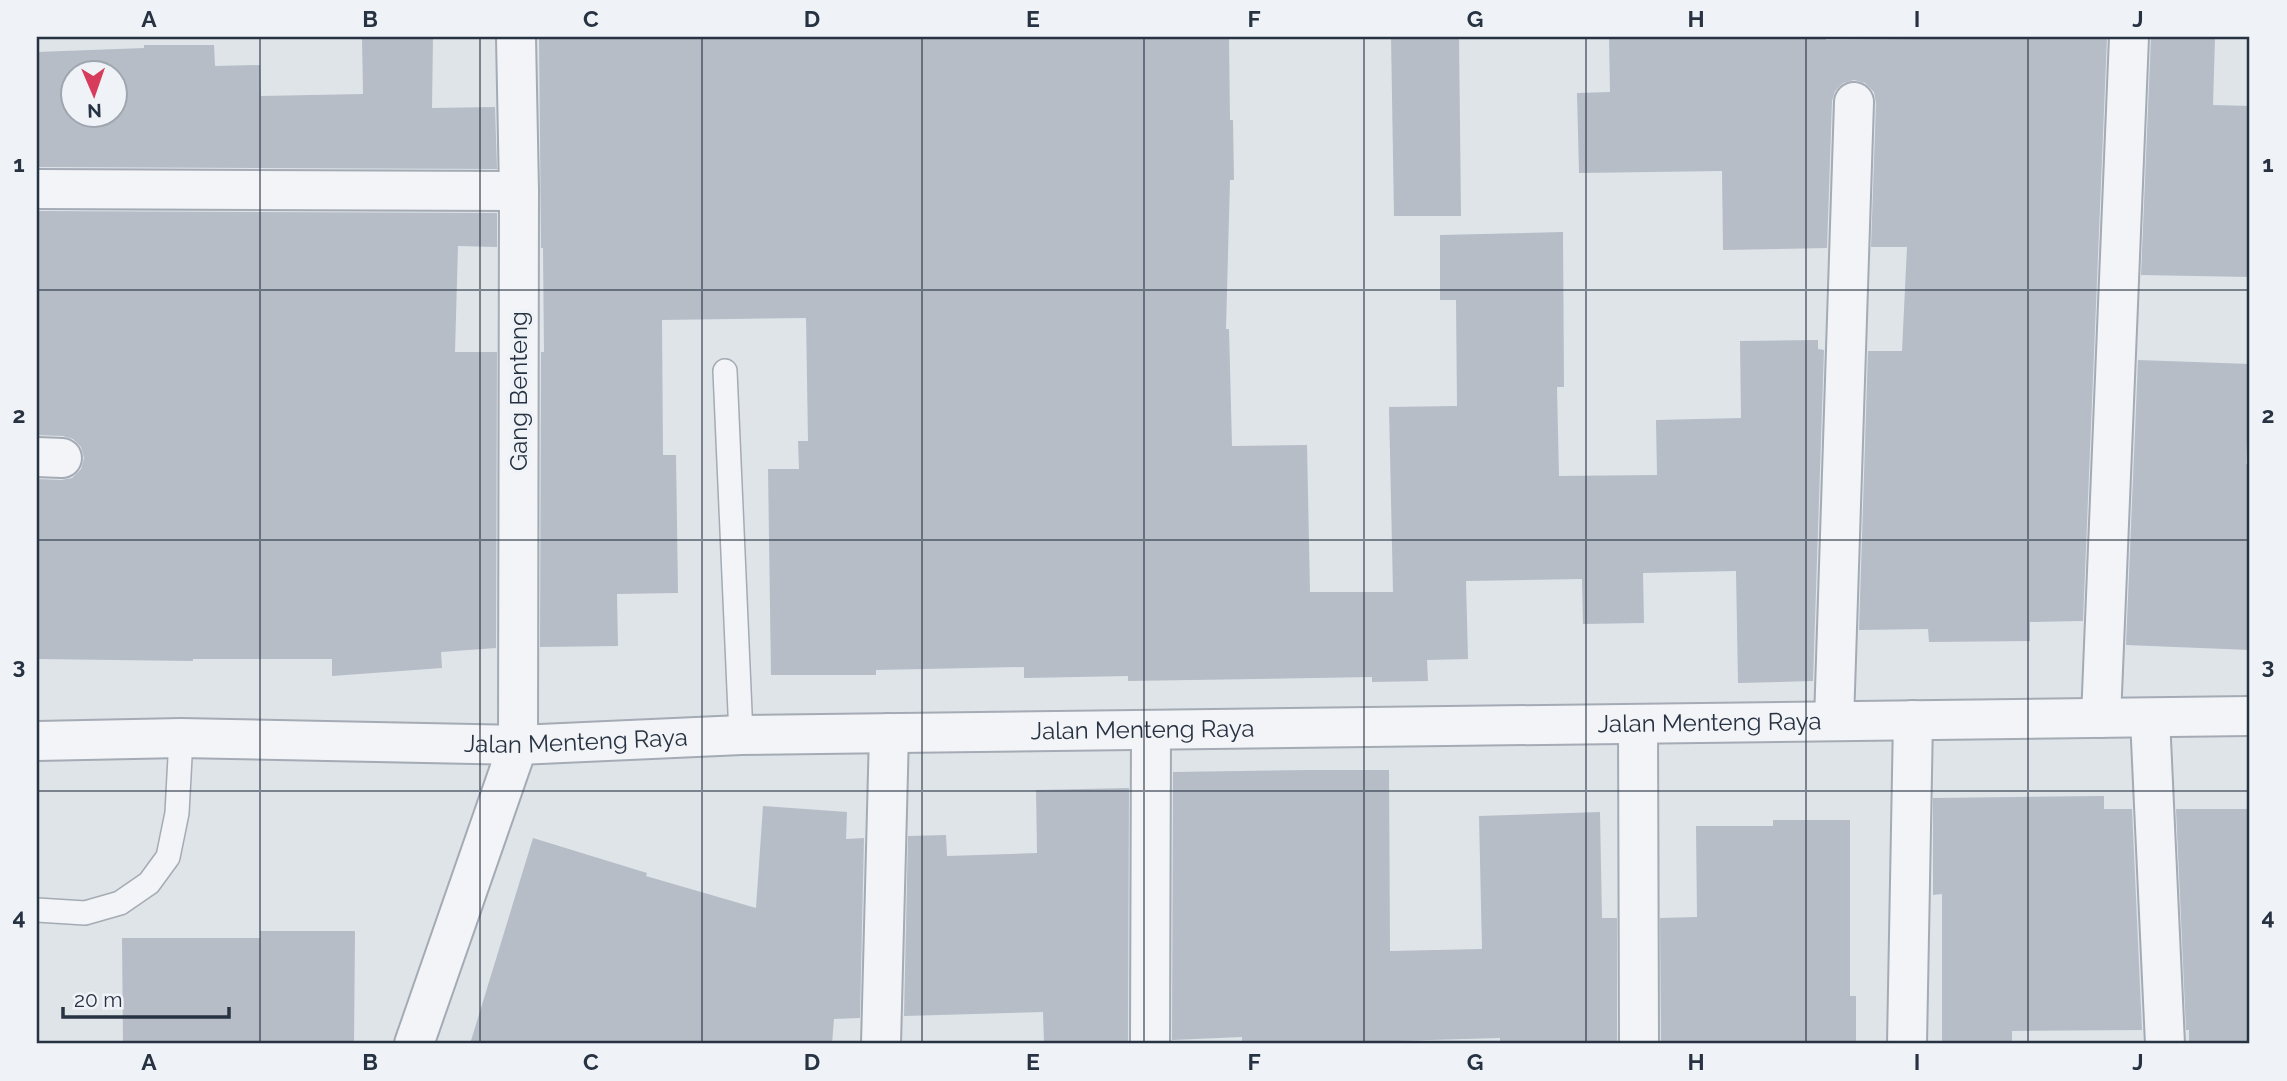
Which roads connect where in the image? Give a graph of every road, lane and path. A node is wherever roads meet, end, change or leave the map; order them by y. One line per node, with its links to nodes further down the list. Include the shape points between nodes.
1 (516, 37): 5 (street, Gang Benteng)
2 (2130, 37): 8 (street)
3 (1854, 102): 11 (street)
4 (37, 189): 5 (street)
5 (519, 191): 18 (street, Gang Benteng)
6 (724, 371): 15 (lane)
7 (2250, 716): 9 (street, Jalan Menteng Raya)
8 (2101, 718): 9 (street, Jalan Menteng Raya); 10 (street, Jalan Menteng Raya)
9 (2150, 718): 25 (street)
10 (1913, 720): 11 (street, Jalan Menteng Raya); 24 (street)
11 (1834, 721): 12 (street, Jalan Menteng Raya)
12 (1638, 724): 13 (street, Jalan Menteng Raya); 23 (street)
13 (1151, 730): 14 (street, Jalan Menteng Raya); 22 (street)
14 (889, 733): 15 (street, Jalan Menteng Raya); 21 (street)
15 (741, 735): 18 (street, Jalan Menteng Raya)
16 (181, 738): 17 (street, Jalan Menteng Raya); 18 (street, Jalan Menteng Raya); 19 (lane, via 177,813 168,857 149,883 120,903 85,913)
17 (37, 741)
18 (518, 745): 20 (street, Gang Benteng)
19 (37, 910)
20 (414, 1044)
21 (881, 1044)
22 (1150, 1044)
23 (1639, 1044)
24 (1907, 1044)
25 (2165, 1044)

